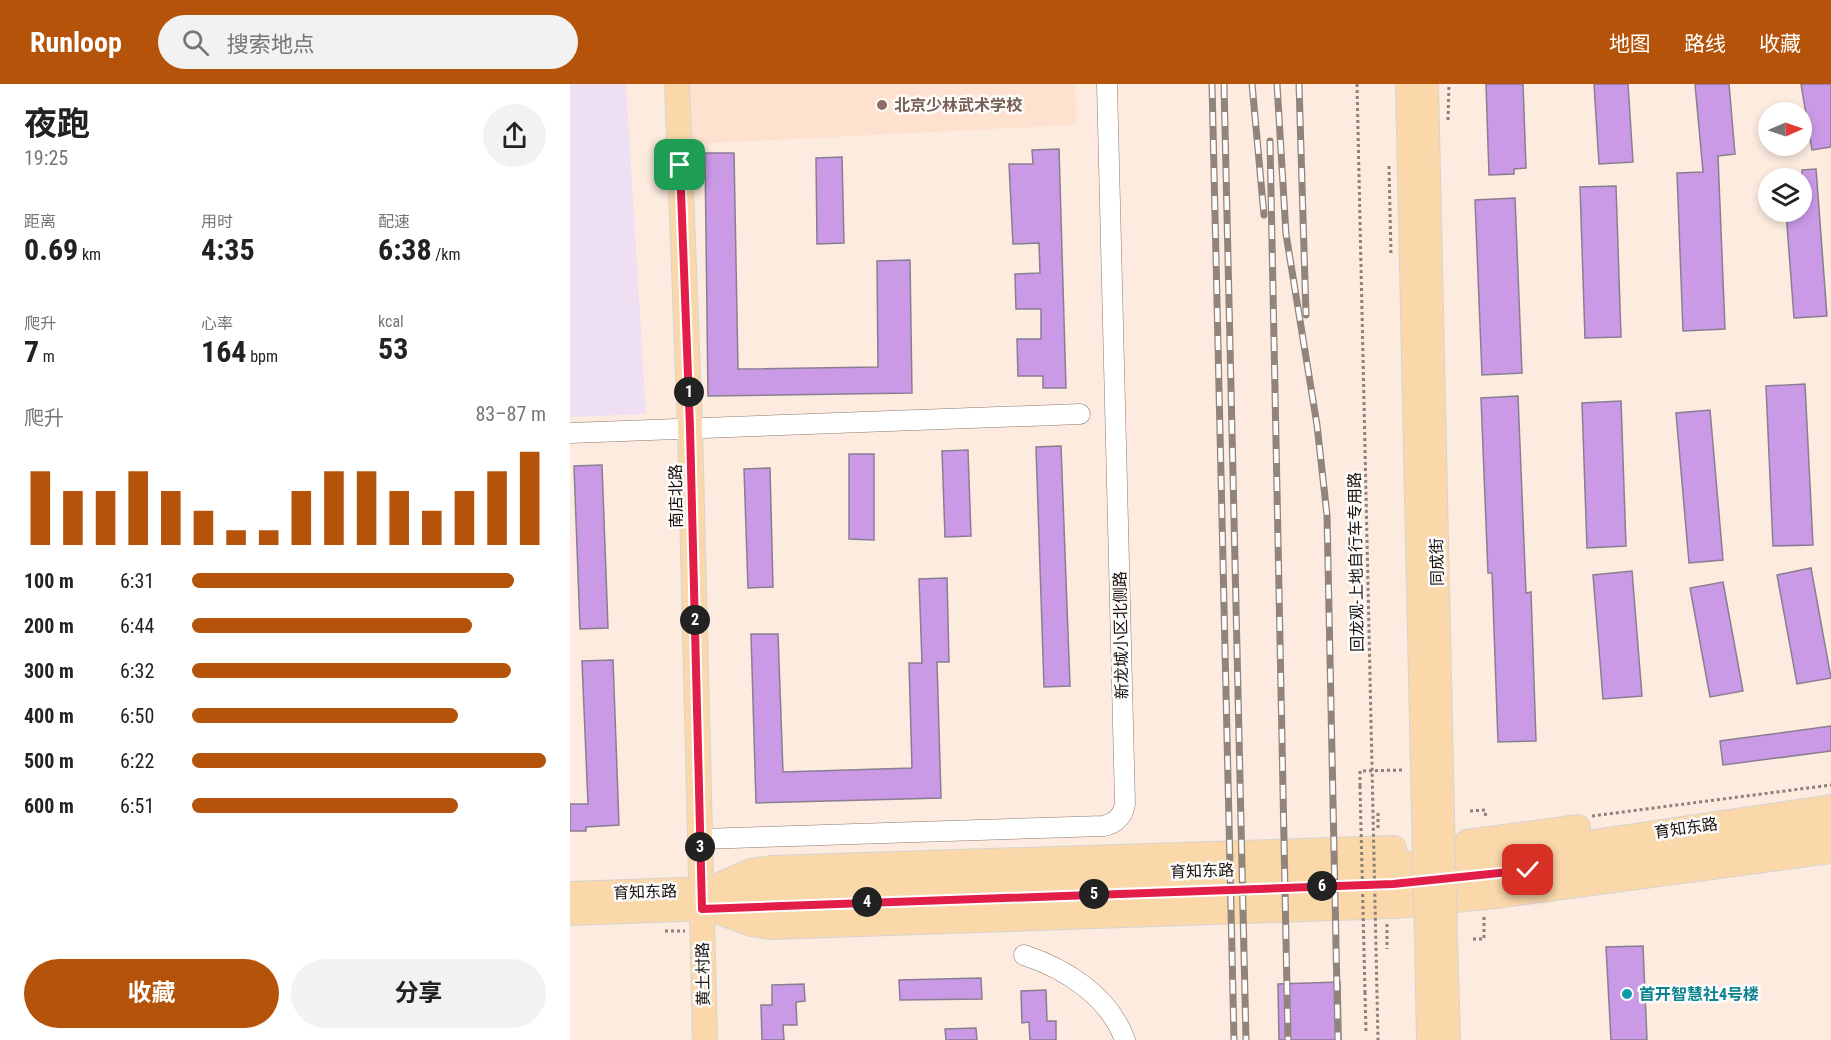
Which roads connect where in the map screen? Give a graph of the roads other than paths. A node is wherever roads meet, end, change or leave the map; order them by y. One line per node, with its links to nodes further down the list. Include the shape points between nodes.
1 (661, 84): 9 (main road, 南店北路)
2 (677, 84): 9 (main road, 南店北路)
3 (1107, 84): 15 (street, 新龙城小区北侧路, via 1124,810 1114,823 1103,826)
4 (1408, 84): 13 (main road, 同成街)
5 (1426, 84): 7 (main road, 同成街)
6 (1434, 84): 7 (street)
7 (1428, 165): 13 (main road, 同成街)
8 (1080, 414): 9 (street)
9 (682, 429): 10 (street); 15 (main road, 南店北路); 18 (main road, 南店北路)
10 (570, 433)
11 (1831, 794): 18 (main road, via 1422,846 771,868 751,871)
12 (1831, 807): 18 (main road, 育知东路, via 1526,852 1423,863)
13 (1433, 815): 20 (main road, 同成街, bridge)
14 (1831, 828): 18 (main road, 育知东路, via 1424,882)
15 (700, 839): 18 (main road, 南店北路)
16 (1831, 851): 18 (main road, via 1394,906 770,927)
17 (570, 894): 18 (main road, 育知东路)
18 (693, 899): 19 (main road, 育知东路); 22 (main road, 黄土村路); 23 (main road, 黄土村路)
19 (570, 913)
20 (1436, 939): 25 (main road, 同成街); 26 (main road, 同成街)
21 (1024, 955): 24 (street, via 1053,965 1082,984 1116,1021)
22 (688, 1040)
23 (705, 1040)
24 (1125, 1040)
25 (1429, 1040)
26 (1448, 1040)

